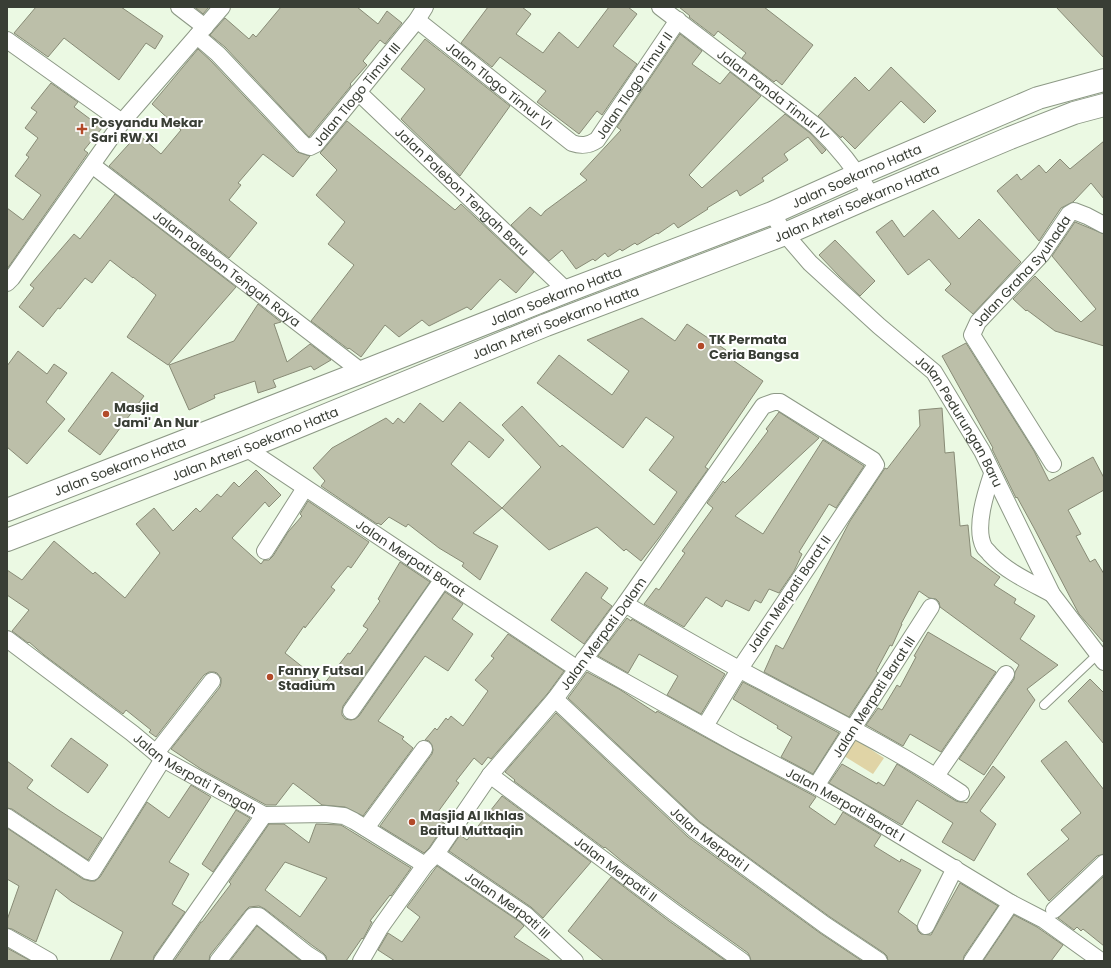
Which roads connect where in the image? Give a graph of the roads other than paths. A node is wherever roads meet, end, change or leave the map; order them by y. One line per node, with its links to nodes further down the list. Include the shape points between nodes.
1 (179, 7): 6 (street)
2 (222, 7): 6 (street)
3 (660, 7): 5 (street, Jalan Panda Timur IV)
4 (421, 13): 9 (street, Jalan Tlogo Timur III); 12 (street, Jalan Tlogo Timur VI, via 572,143)
5 (678, 20): 12 (street, Jalan Tlogo Timur II, via 597,140); 14 (street, Jalan Panda Timur IV, via 816,126)
6 (201, 31): 9 (street, Jalan Tlogo Timur III, via 218,54 304,146 316,144); 11 (street)
7 (7, 40): 11 (street)
8 (1104, 80): 14 (main road, Jalan Soekarno Hatta, via 1038,98)
9 (358, 92): 20 (street, Jalan Palebon Tengah Baru)
10 (1104, 104): 15 (main road, Jalan Arteri Soekarno Hatta, via 1010,138)
11 (122, 122): 13 (street)
12 (584, 145)
13 (92, 165): 19 (street); 21 (street, Jalan Palebon Tengah Raya)
14 (859, 174): 15 (street, Jalan Panda Timur IV); 16 (main road, Jalan Soekarno Hatta)
15 (872, 196): 18 (main road, Jalan Arteri Soekarno Hatta)
16 (772, 213): 18 (street, Jalan Pedurungan Baru); 20 (main road, Jalan Soekarno Hatta)
17 (1104, 225): 24 (street, Jalan Graha Syuhada, via 1074,211 1069,214 1042,254 978,322 972,335)
18 (785, 234): 22 (main road, Jalan Arteri Soekarno Hatta, via 546,325); 25 (street, Jalan Pedurungan Baru, via 810,263 934,372 982,451)
19 (9, 279)
20 (567, 291): 21 (main road, Jalan Soekarno Hatta)
21 (362, 372): 26 (main road, Jalan Soekarno Hatta)
22 (246, 448): 27 (street, Jalan Merpati Barat); 28 (main road, Jalan Arteri Soekarno Hatta)
23 (875, 463): 34 (street, Jalan Merpati Dalam, via 780,402 762,406); 39 (street, Jalan Merpati Barat II)
24 (1053, 464)
25 (992, 474): 33 (street, Jalan Pedurungan Baru); 33 (street, via 981,515 984,547 1014,574)
26 (80, 481): 28 (main road); 29 (main road, Jalan Soekarno Hatta)
27 (305, 488): 31 (street); 32 (street, Jalan Merpati Barat)
28 (92, 508): 30 (main road, Jalan Arteri Soekarno Hatta)
29 (7, 510)
30 (7, 540)
31 (265, 551)
32 (443, 579): 38 (street, Jalan Merpati Barat); 44 (street)
33 (1052, 594): 37 (street, Jalan Pedurungan Baru)
34 (625, 604): 38 (street, Jalan Merpati Dalam); 39 (street)
35 (931, 608): 46 (street, Jalan Merpati Barat III)
36 (7, 639): 48 (street, Jalan Merpati Tengah)
37 (1101, 658): 43 (lane)
38 (580, 664): 42 (street, Jalan Merpati Dalam); 45 (street, Jalan Merpati Barat I)
39 (738, 670): 45 (street, Jalan Merpati Barat II); 46 (street)
40 (1006, 674): 50 (street)
41 (212, 681): 48 (street)
42 (554, 699): 49 (street, Jalan Merpati Dalam); 71 (street, Jalan Merpati I, via 694,829 825,925)
43 (1044, 704)
44 (351, 711)
45 (705, 726): 51 (street, Jalan Merpati Barat I)
46 (852, 729): 50 (street); 51 (street, Jalan Merpati Barat III)
47 (424, 749): 55 (street)
48 (160, 756): 53 (street, Jalan Merpati Tengah); 54 (street, via 92,872)
49 (490, 775): 56 (street, Jalan Merpati Dalam); 70 (street, Jalan Merpati II)
50 (936, 776): 52 (street)
51 (816, 786): 58 (street, Jalan Merpati Barat I)
52 (961, 793)
53 (264, 815): 55 (street, Jalan Merpati Tengah, via 344,816); 65 (street)
54 (7, 817)
55 (366, 828): 56 (street, Jalan Merpati Tengah)
56 (431, 859): 68 (street, Jalan Merpati Dalam, via 380,928); 69 (street, Jalan Merpati III, via 526,915)
57 (1104, 864): 60 (street)
58 (955, 868): 59 (street, Jalan Merpati Barat I); 61 (street)
59 (1011, 903): 63 (street, Jalan Merpati Barat I, via 1044,920); 72 (street)
60 (1054, 910)
61 (926, 926)
62 (7, 937): 64 (street)
63 (1081, 955): 73 (street, Jalan Merpati Barat I)
64 (49, 961)
65 (162, 961)
66 (218, 961): 67 (street, via 256,915)
67 (318, 961)
68 (361, 961)
69 (575, 961)
70 (742, 961)
71 (879, 961)
72 (972, 961)
73 (1101, 961)

